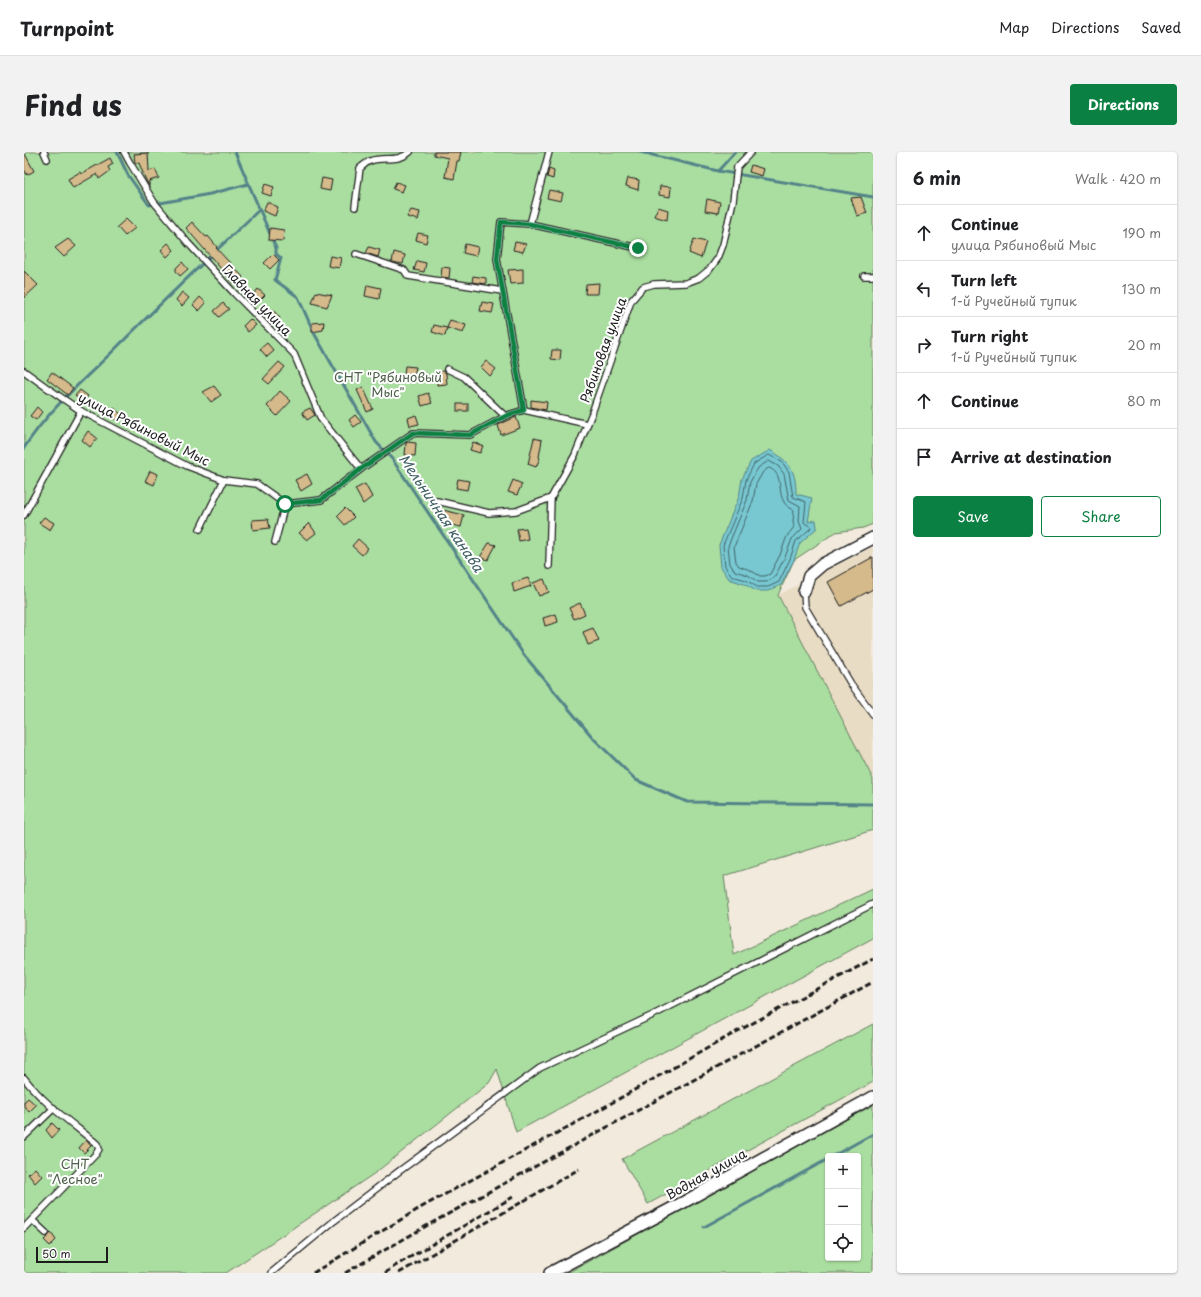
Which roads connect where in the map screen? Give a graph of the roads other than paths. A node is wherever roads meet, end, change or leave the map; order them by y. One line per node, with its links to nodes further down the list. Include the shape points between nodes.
1 (44, 152): 6 (lane)
2 (124, 152): 20 (lane, Главная улица, via 154,202 188,243 294,354 321,419)
3 (410, 152): 7 (lane, via 393,159 370,161 360,168)
4 (549, 152): 8 (lane)
5 (751, 152): 19 (lane, Рябиновая улица, via 737,166 733,201 718,258 699,278 686,283 642,287 631,301)
6 (47, 159)
7 (354, 207)
8 (530, 224): 9 (lane); 13 (lane, via 501,222 497,259)
9 (638, 248)
10 (356, 254): 13 (lane, via 404,270 408,276)
11 (864, 276): 12 (lane)
12 (873, 276)
13 (502, 291): 16 (lane)
14 (447, 369): 18 (lane, via 464,377)
15 (24, 371): 17 (lane, улица Рябиновый Мыс)
16 (524, 410): 18 (lane); 19 (lane)
17 (82, 411): 21 (lane, улица Рябиновый Мыс, via 187,466); 25 (lane)
18 (506, 416): 20 (lane, via 470,435 413,433)
19 (587, 424): 22 (lane, Рябиновая улица, via 575,455)
20 (361, 469): 24 (lane, via 321,500)
21 (224, 480): 24 (lane, улица Рябиновый Мыс, via 257,484); 26 (lane)
22 (551, 498): 23 (lane, via 516,511 489,513); 29 (lane, Рябиновая улица)
23 (437, 501)
24 (285, 504): 28 (lane)
25 (24, 515)
26 (200, 529)
27 (873, 538): 30 (street, via 823,564 809,576)
28 (275, 542)
29 (549, 566)
30 (804, 592): 31 (lane, via 805,607 851,684)
31 (873, 714)
32 (873, 904): 40 (lane, via 653,1015 540,1068 398,1172)
33 (24, 1078): 35 (lane)
34 (873, 1097): 41 (street, Водная улица)
35 (54, 1108): 36 (lane); 37 (lane, via 97,1144 99,1149)
36 (24, 1137)
37 (32, 1220): 38 (lane); 39 (lane)
38 (24, 1228)
39 (46, 1233)
40 (271, 1273)
41 (550, 1273)

